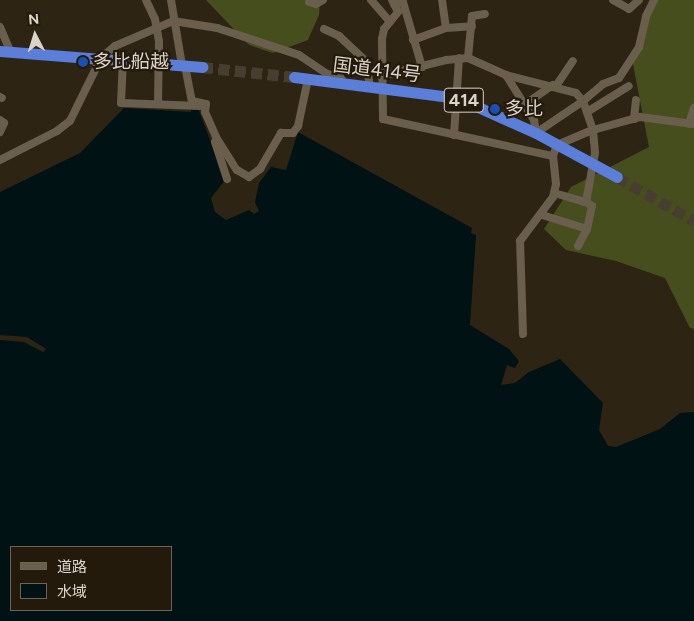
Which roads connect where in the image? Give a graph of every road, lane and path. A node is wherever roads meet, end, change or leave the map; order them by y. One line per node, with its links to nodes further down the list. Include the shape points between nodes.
1 (146, 0): 14 (street)
2 (323, 0): 9 (street, via 316,4)
3 (371, 0): 13 (street)
4 (442, 0): 17 (street)
5 (613, 0): 6 (street, via 629,9)
6 (639, 0)
7 (654, 0): 40 (street, via 646,16 639,47 619,78 603,84)
8 (170, 1): 12 (street)
9 (309, 2)
10 (393, 2): 13 (street, via 398,12); 19 (street, via 403,2)
11 (485, 14): 15 (street, via 472,16)
12 (173, 21): 14 (street); 27 (street); 34 (street, via 218,28 292,52 327,74 340,77)
13 (390, 22): 33 (street, via 382,39)
14 (157, 26): 21 (street, via 115,46); 26 (street)
15 (472, 26): 17 (street); 23 (street)
16 (0, 27): 20 (street)
17 (446, 28): 19 (street)
18 (324, 29): 35 (street, via 339,36 365,60)
19 (414, 40): 28 (street)
20 (5, 51): 21 (highway)
21 (101, 58): 24 (highway); 54 (street, via 70,120 57,131)
22 (459, 58): 23 (street); 28 (street); 38 (street)
23 (468, 58): 30 (street)
24 (123, 60): 26 (highway); 41 (street, via 120,103)
25 (573, 61): 36 (street)
26 (159, 63): 27 (highway); 41 (street)
27 (184, 66): 29 (highway); 42 (street, via 192,101)
28 (422, 67): 33 (street)
29 (202, 68)
30 (506, 75): 36 (street); 43 (street)
31 (294, 78): 32 (highway, 国道414号 / 414)
32 (308, 80): 34 (highway, 国道414号 / 414); 42 (street, via 298,126 293,133 281,132 260,168 249,177 237,170)
33 (382, 82): 35 (highway, 国道414号 / 414); 38 (highway, 国道414号 / 414); 52 (street, via 383,118)
34 (345, 84): 35 (highway, 国道414号 / 414)
35 (370, 86)
36 (554, 86): 40 (street, via 576,94); 43 (street)
37 (629, 86): 45 (street)
38 (458, 98): 51 (highway, 国道414号 / 414); 52 (street)
39 (636, 100): 46 (street)
40 (584, 101): 45 (street); 51 (street)
41 (158, 104): 42 (street)
42 (202, 105): 57 (street)
43 (524, 105): 51 (street, via 537,126)
44 (694, 108): 48 (street)
45 (587, 112): 49 (street)
46 (634, 119): 48 (street, via 661,118); 49 (street)
47 (0, 120): 50 (street, via 4,123)
48 (692, 124)
49 (593, 130): 53 (street); 55 (street)
50 (0, 132)
51 (536, 133): 53 (highway, 国道414号 / 414)
52 (454, 136): 53 (street)
53 (555, 150): 55 (highway, 国道414号 / 414); 58 (street)
54 (0, 160)
55 (592, 165): 56 (highway, 国道414号 / 414); 59 (street)
56 (617, 177)
57 (227, 179)
58 (554, 193): 59 (street); 60 (street)
59 (586, 202): 61 (street, via 592,206)
60 (542, 215): 61 (street); 63 (street, via 520,242)
61 (587, 229): 62 (street)
62 (578, 246)
63 (523, 334)

